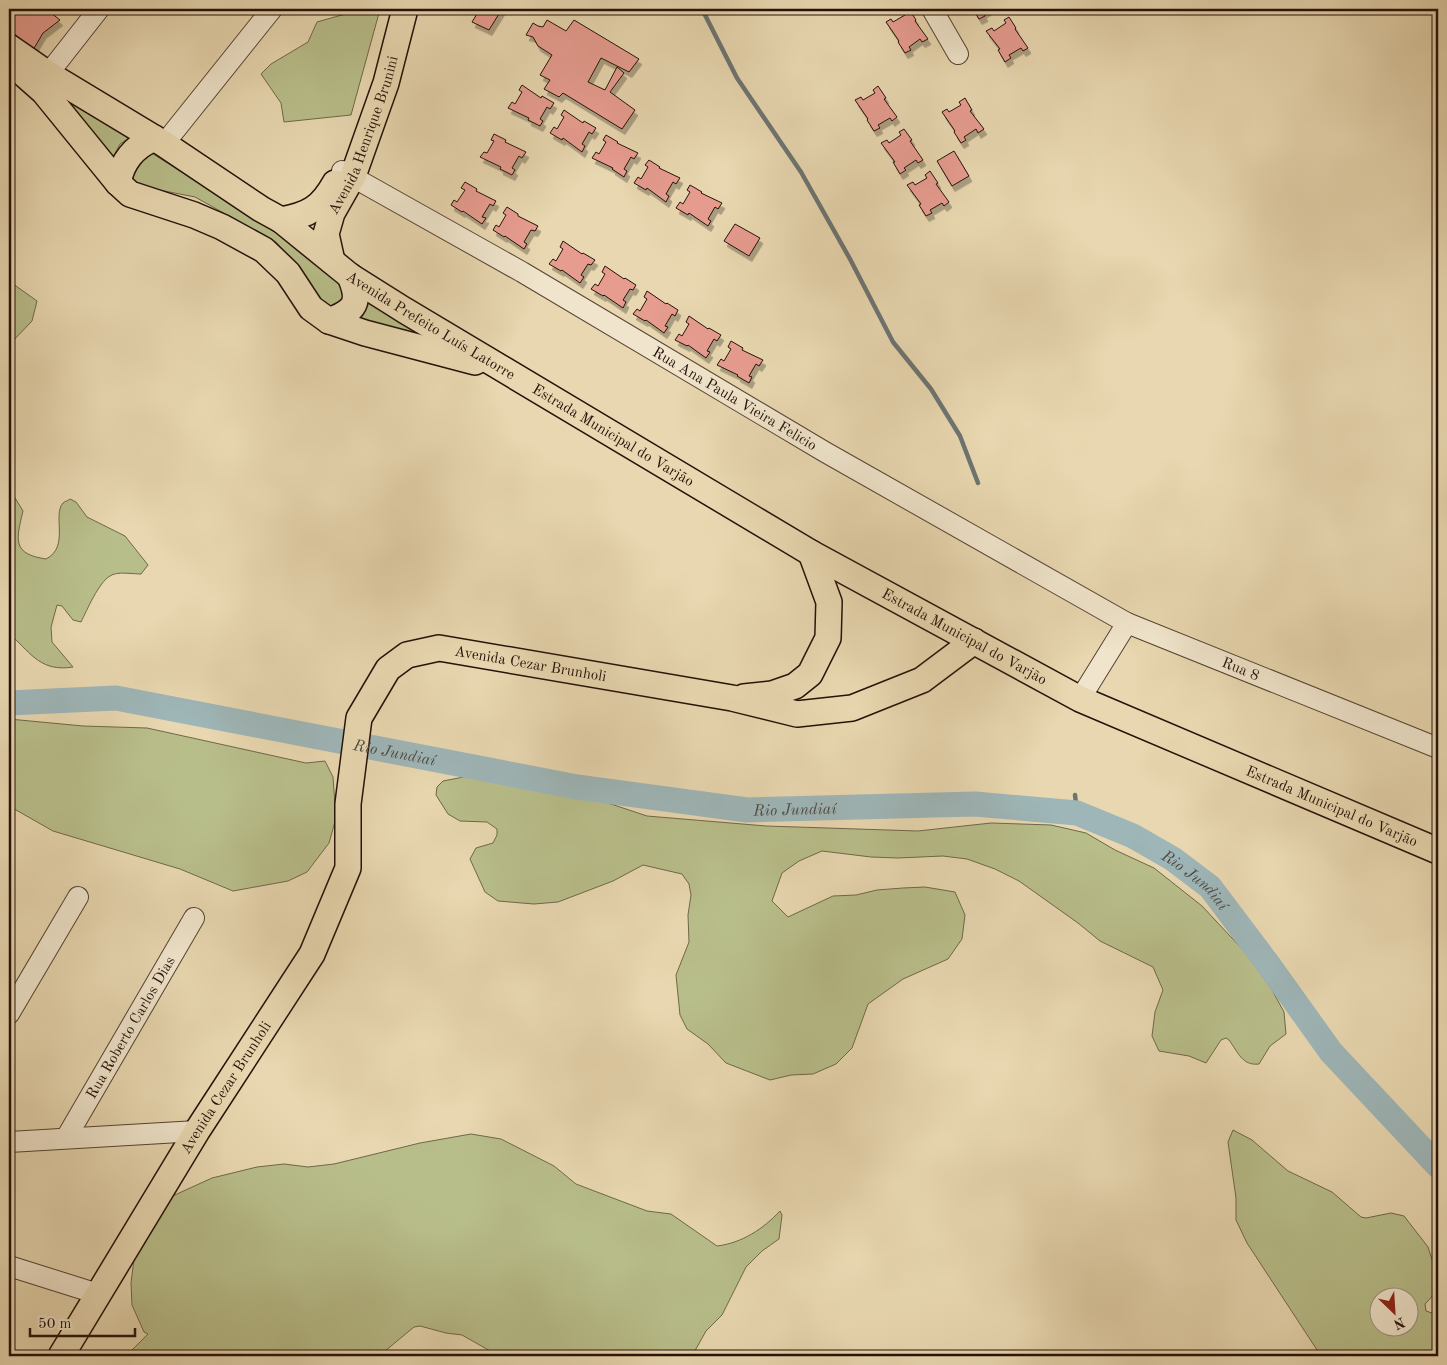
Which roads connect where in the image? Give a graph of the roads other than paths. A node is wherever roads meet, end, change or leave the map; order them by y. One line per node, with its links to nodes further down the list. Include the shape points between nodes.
1 (99, 9): 9 (street)
2 (272, 9): 10 (street)
3 (388, 9): 11 (main road, Avenida Henrique Brunini)
4 (405, 9): 11 (main road, Avenida Henrique Brunini, via 386,83)
5 (932, 9): 7 (street)
6 (9, 47): 9 (main road, Avenida Prefeito Luís Latorre)
7 (958, 54)
8 (9, 60): 12 (main road, Avenida Prefeito Luís Latorre, via 44,92)
9 (48, 74): 10 (main road, Avenida Prefeito Luís Latorre)
10 (159, 141): 12 (main road, via 136,148 129,155); 13 (main road, Avenida Prefeito Luís Latorre)
11 (348, 173): 13 (main road, Avenida Henrique Brunini, via 320,206); 14 (main road, Avenida Henrique Brunini, via 326,234); 18 (street, Rua Ana Paula Vieira Felicio, via 825,452)
12 (118, 183): 15 (main road, Avenida Prefeito Luís Latorre, via 130,194 194,215 264,250 288,273 311,308)
13 (281, 220): 14 (main road, Avenida Prefeito Luís Latorre)
14 (341, 268): 15 (main road, Avenida Henrique Brunini, via 356,292 354,305 346,314); 16 (main road, Avenida Prefeito Luís Latorre, via 404,310)
15 (329, 321): 16 (main road, Avenida Prefeito Luís Latorre)
16 (515, 375): 17 (main road, Estrada Municipal do Varjão)
17 (811, 553): 19 (main road, Estrada Municipal do Varjão); 20 (main road, Avenida Cezar Brunholi, via 829,602 828,638 810,674 795,686 772,694)
18 (1127, 623): 21 (street); 22 (street, Rua 8)
19 (974, 641): 20 (main road, Avenida Cezar Brunholi, via 922,680 852,708 797,714); 21 (main road, Estrada Municipal do Varjão)
20 (732, 698): 27 (main road, Avenida Cezar Brunholi, via 439,648 407,655 388,669 359,718 348,804 348,868 312,954)
21 (1080, 700): 23 (main road, Estrada Municipal do Varjão)
22 (1438, 748)
23 (1438, 851)
24 (78, 897): 26 (street)
25 (194, 918): 28 (street, Rua Roberto Carlos Dias)
26 (9, 1014)
27 (197, 1132): 28 (street); 31 (main road, Avenida Cezar Brunholi)
28 (66, 1138): 29 (street)
29 (9, 1142)
30 (9, 1266): 31 (street)
31 (98, 1294): 32 (main road, Avenida Cezar Brunholi)
32 (61, 1356)

